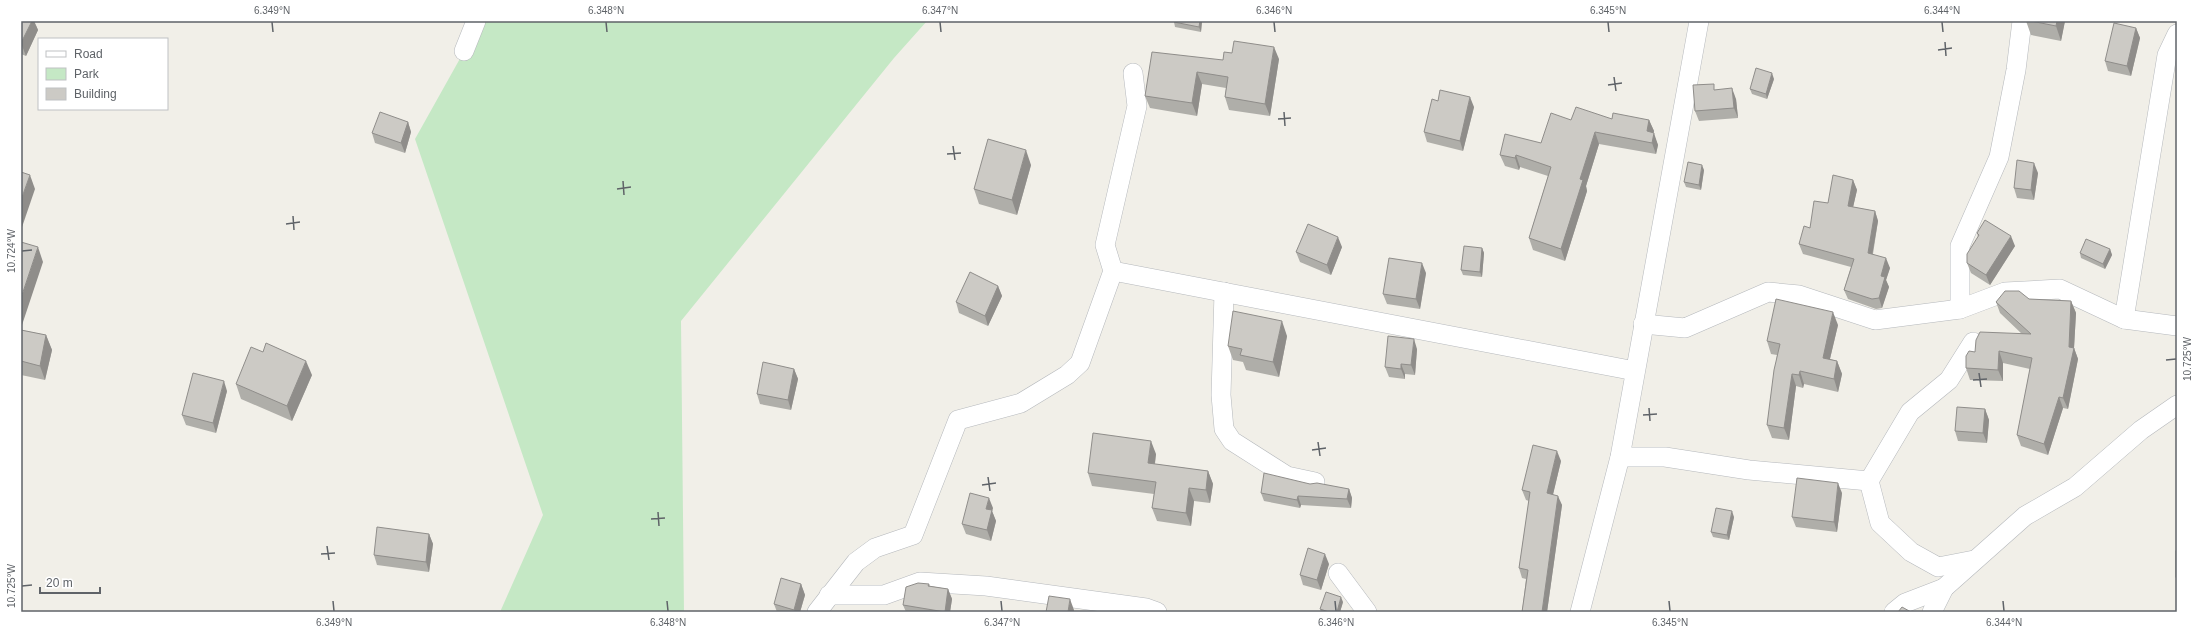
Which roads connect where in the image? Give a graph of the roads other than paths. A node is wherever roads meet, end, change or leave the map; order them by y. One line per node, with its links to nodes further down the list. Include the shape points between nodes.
1 (476, 21): 5 (street)
2 (1699, 21): 12 (street)
3 (2022, 21): 10 (street, via 2016,70 1999,157 1960,246)
4 (2177, 34): 6 (street)
5 (464, 51)
6 (2172, 54): 11 (street)
7 (1133, 73): 8 (street, via 1137,106 1105,246)
8 (1113, 271): 9 (street); 23 (street, via 1080,363 1067,375 1021,403 958,420 913,535 875,548 856,562)
9 (1224, 292): 15 (street); 19 (street, via 1221,395 1224,429 1232,441 1287,476)
10 (1960, 309): 11 (street, via 2005,292 2060,289); 12 (street, via 1875,320 1799,295 1768,292 1685,328)
11 (2124, 319): 13 (street)
12 (1643, 324): 15 (street)
13 (2177, 326)
14 (1973, 342): 18 (street, via 1949,380 1910,412)
15 (1635, 371): 17 (street)
16 (2177, 405): 20 (street, via 2141,430 2075,487 2025,516)
17 (1620, 457): 18 (street, via 1665,457 1749,470); 27 (street)
18 (1869, 481): 20 (street, via 1880,523 1911,552 1938,567)
19 (1315, 482)
20 (1974, 560): 22 (street)
21 (1338, 573): 26 (street)
22 (1944, 588): 28 (street, via 1905,603); 29 (street)
23 (829, 595): 24 (street); 25 (street, via 884,595 920,582 986,586 1146,608)
24 (817, 612)
25 (1157, 612)
26 (1367, 612)
27 (1580, 612)
28 (1894, 612)
29 (1932, 612)

